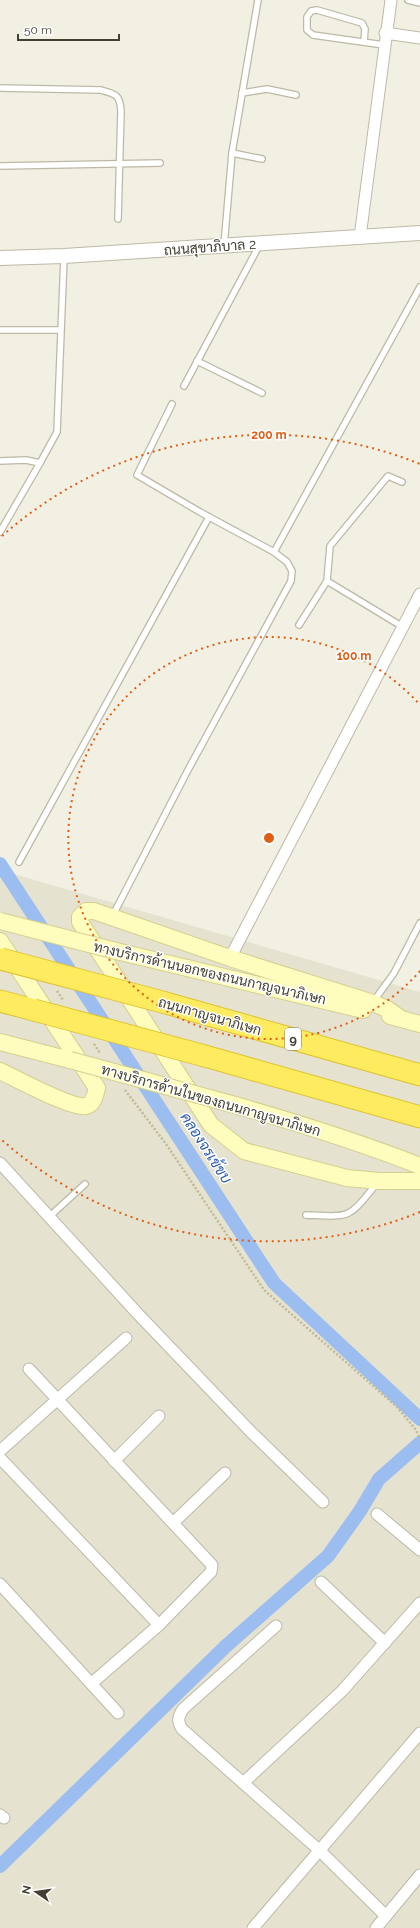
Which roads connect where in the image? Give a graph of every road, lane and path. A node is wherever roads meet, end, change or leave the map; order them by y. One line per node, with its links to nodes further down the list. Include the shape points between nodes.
1 (258, 0): 10 (lane)
2 (391, 0): 5 (street)
3 (408, 0): 4 (lane)
4 (420, 3)
5 (385, 33): 6 (street); 8 (street)
6 (420, 38)
7 (364, 42): 7 (lane, via 365,28 362,22 317,10 311,11 306,17 307,30 313,35); 8 (lane)
8 (384, 45): 19 (street)
9 (0, 88): 15 (lane, via 101,90 115,93 121,101 122,111)
10 (242, 92): 11 (lane, via 271,89); 12 (lane)
11 (296, 95)
12 (232, 153): 13 (lane); 21 (lane)
13 (262, 159)
14 (160, 163): 15 (lane)
15 (120, 164): 16 (lane); 17 (lane)
16 (0, 166)
17 (118, 219)
18 (420, 233): 19 (street, ถนนสุขาภิบาล 2)
19 (360, 237): 20 (street, ถนนสุขาภิบาล 2)
20 (260, 244): 21 (street, ถนนสุขาภิบาล 2); 27 (lane)
21 (224, 246): 22 (street, ถนนสุขาภิบาล 2)
22 (64, 256): 23 (street, ถนนสุขาภิบาล 2); 26 (lane)
23 (0, 258)
24 (420, 287): 36 (lane)
25 (0, 330): 26 (lane)
26 (60, 330): 32 (lane, via 57,432)
27 (197, 361): 28 (lane); 29 (lane)
28 (184, 386)
29 (262, 393)
30 (172, 404): 34 (lane, via 137,475)
31 (0, 461): 32 (lane, via 26,460)
32 (40, 463): 35 (lane)
33 (402, 482): 37 (lane, via 388,476 330,546)
34 (208, 517): 36 (lane); 41 (lane)
35 (0, 531)
36 (274, 552): 42 (lane, via 287,562 292,571 291,581 188,770)
37 (327, 581): 39 (lane); 40 (lane)
38 (420, 594): 40 (street)
39 (299, 625)
40 (403, 627): 46 (street)
41 (19, 862)
42 (112, 917): 46 (main road); 62 (main road, via 86,910 80,917 80,922 212,1125 244,1151 347,1178)
43 (0, 921): 51 (main road, ทางบริการด้านนอกของถนนกาญจนาภิเษก, bridge)
44 (420, 923): 49 (lane, via 394,973)
45 (0, 953): 56 (main road, via 97,1088 92,1102 86,1106 71,1104); 57 (highway, ถนนกาญจนาภิเษก / 9, bridge)
46 (230, 958): 49 (main road)
47 (54, 986): 50 (path)
48 (0, 1001): 59 (highway, bridge)
49 (373, 1003): 51 (main road)
50 (67, 1005)
51 (400, 1018): 52 (main road, ทางบริการด้านนอกของถนนกาญจนาภิเษก)
52 (420, 1024)
53 (89, 1038): 55 (path)
54 (0, 1042): 61 (main road, ทางบริการด้านในของถนนกาญจนาภิเษก, bridge, via 315,1128)
55 (103, 1057)
56 (0, 1071)
57 (420, 1075)
58 (125, 1089): 71 (path, via 166,1144 264,1290 402,1412)
59 (420, 1117)
60 (0, 1162): 66 (street)
61 (420, 1166)
62 (379, 1181): 63 (main road); 65 (lane, via 349,1215)
63 (420, 1182)
64 (85, 1184): 66 (lane)
65 (306, 1214)
66 (50, 1217): 76 (street, via 245,1427)
67 (126, 1338): 69 (street)
68 (29, 1369): 69 (street)
69 (57, 1400): 72 (street); 74 (street)
70 (159, 1416): 74 (street)
71 (420, 1439)
72 (0, 1451)
73 (0, 1458): 83 (street)
74 (114, 1461): 78 (street)
75 (224, 1473): 78 (street)
76 (323, 1502)
77 (377, 1514): 79 (street)
78 (173, 1523): 83 (street, via 213,1568 212,1572)
79 (420, 1550)
80 (322, 1582): 85 (street)
81 (0, 1584): 86 (street)
82 (420, 1603): 85 (street)
83 (158, 1625): 86 (street)
84 (276, 1626): 89 (street, via 183,1709 179,1716 178,1722 182,1729)
85 (385, 1643): 89 (street, via 342,1691)
86 (92, 1683): 87 (street)
87 (118, 1713)
88 (420, 1733): 90 (street)
89 (243, 1783): 90 (street)
90 (319, 1850): 92 (street); 93 (street)
91 (420, 1875): 92 (street)
92 (386, 1916): 94 (street)
93 (253, 1928)
94 (376, 1928)

